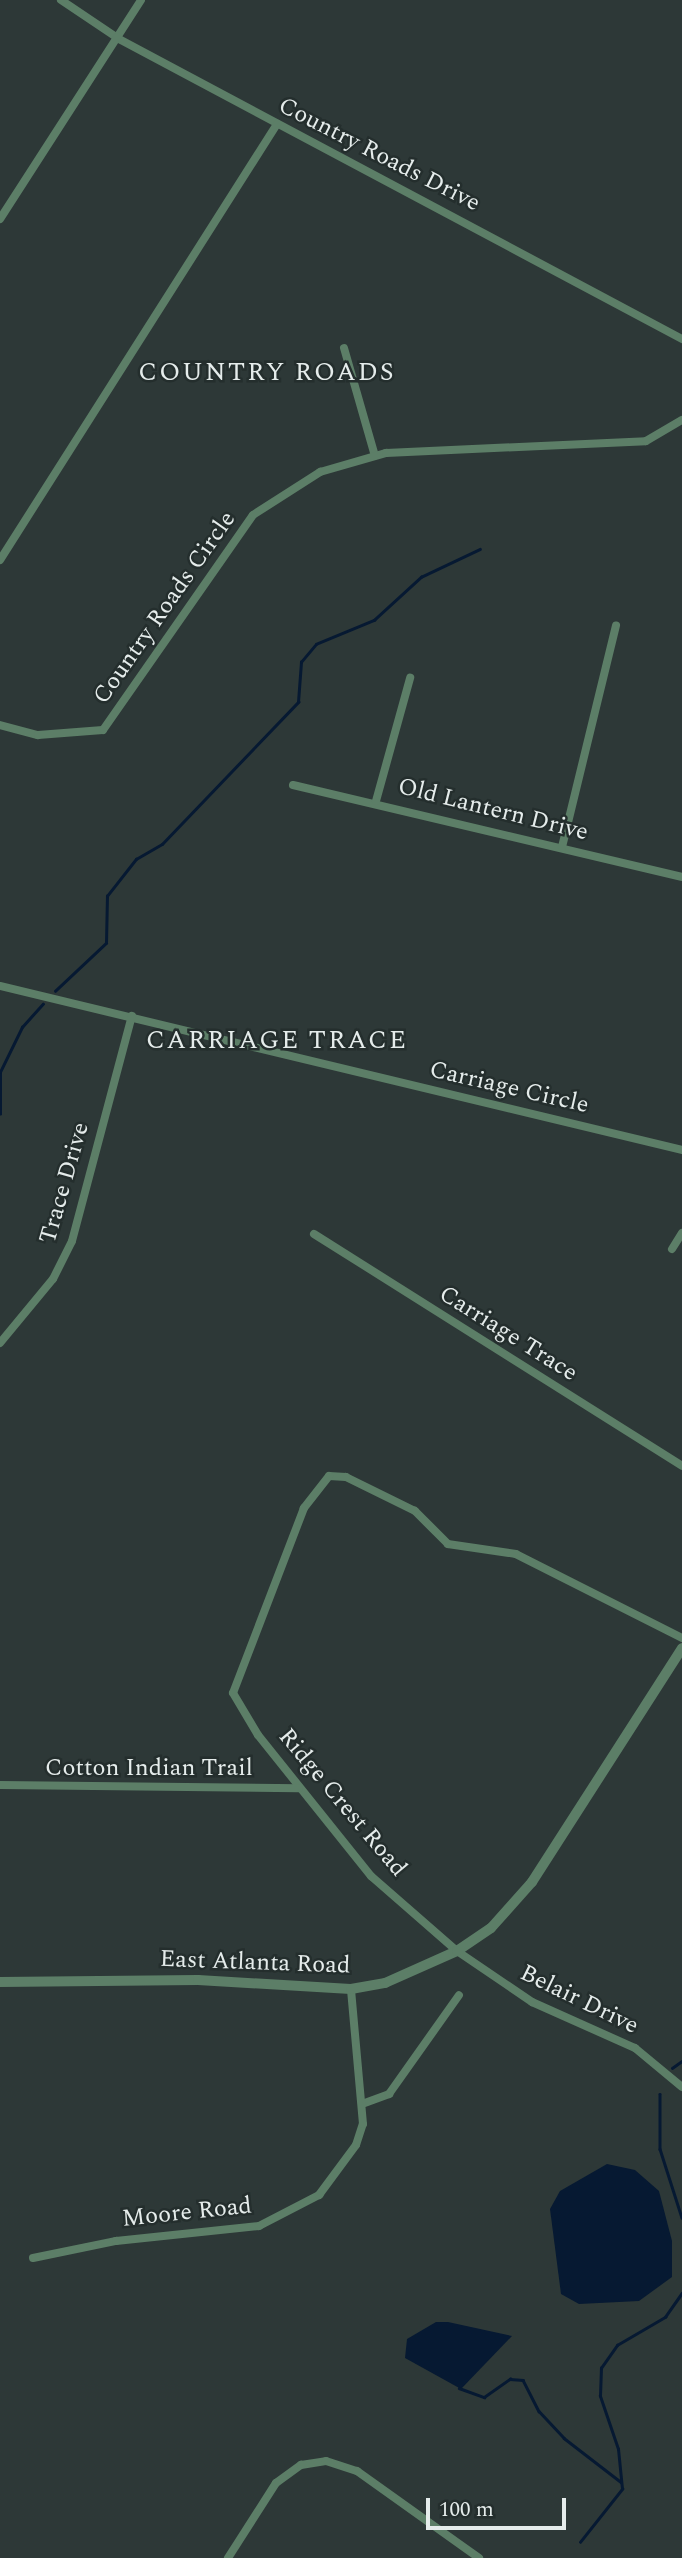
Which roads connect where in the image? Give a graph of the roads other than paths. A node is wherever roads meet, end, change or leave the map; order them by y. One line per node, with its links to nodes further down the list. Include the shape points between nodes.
1 (61, 0): 3 (street, Country Roads Drive)
2 (141, 0): 3 (street)
3 (119, 39): 4 (street, Country Roads Drive); 5 (street)
4 (277, 124): 6 (street, Country Roads Drive); 10 (street)
5 (0, 219)
6 (682, 340)
7 (344, 348): 9 (street)
8 (682, 420): 9 (street, Country Roads Circle, via 646,441)
9 (375, 456): 13 (street, Country Roads Circle, via 320,472 253,515 103,730 38,735)
10 (0, 560)
11 (616, 626): 16 (street)
12 (410, 678): 15 (street)
13 (0, 726)
14 (293, 785): 15 (street, Old Lantern Drive)
15 (376, 801): 16 (street, Old Lantern Drive)
16 (562, 847): 17 (street, Old Lantern Drive)
17 (682, 877)
18 (0, 986): 19 (street, Carriage Circle)
19 (132, 1016): 20 (street, Carriage Circle); 24 (street, Trace Drive, via 72,1241 53,1279)
20 (682, 1150)
21 (682, 1233): 23 (street)
22 (314, 1234): 25 (street, Carriage Trace)
23 (672, 1249)
24 (0, 1343)
25 (682, 1466)
26 (682, 1638): 29 (street, Ridge Crest Road, via 516,1554 448,1544 415,1511 346,1478 329,1476 304,1508 233,1679 236,1700)
27 (682, 1648): 30 (street, East Atlanta Road, via 532,1882 491,1928)
28 (0, 1785): 29 (street, Cotton Indian Trail)
29 (299, 1788): 30 (street, Ridge Crest Road, via 372,1876)
30 (457, 1951): 32 (street, East Atlanta Road, via 385,1983); 34 (street, Belair Drive, via 532,2002 635,2048)
31 (0, 1982): 32 (street, East Atlanta Road, via 198,1980)
32 (351, 1989): 35 (street, Moore Road)
33 (459, 1995): 35 (street, via 388,2094)
34 (682, 2087)
35 (362, 2104): 36 (street, Moore Road, via 360,2136 338,2172 313,2200 280,2219)
36 (33, 2258)
37 (228, 2558): 38 (street, via 276,2483 298,2466 326,2461 357,2471)
38 (480, 2558)

